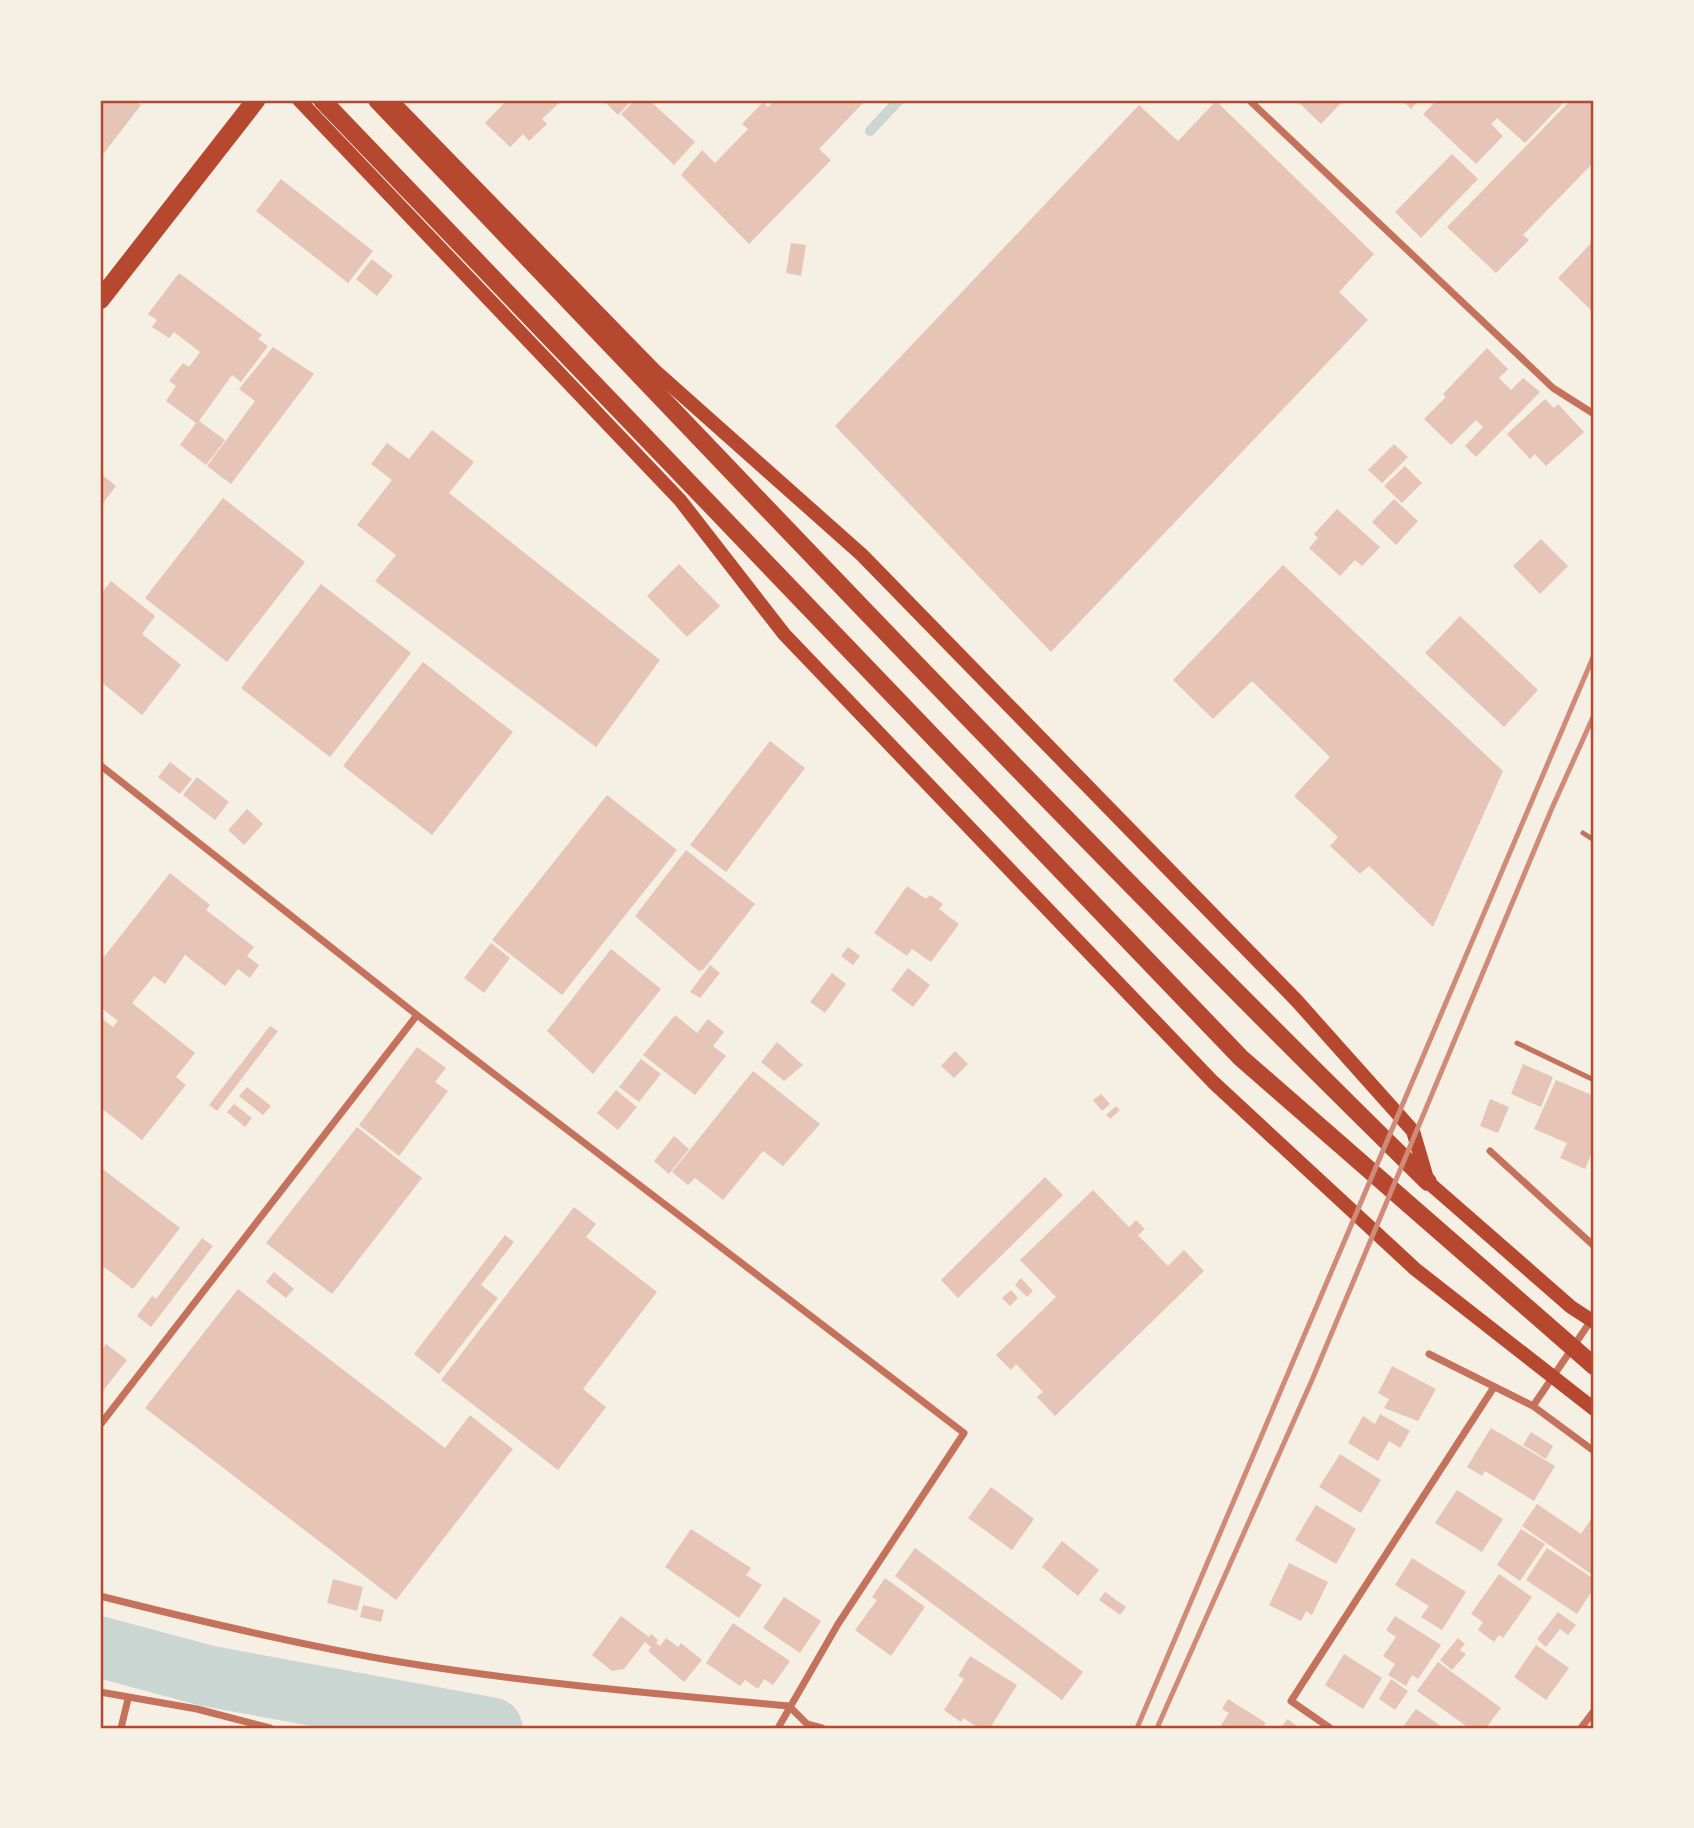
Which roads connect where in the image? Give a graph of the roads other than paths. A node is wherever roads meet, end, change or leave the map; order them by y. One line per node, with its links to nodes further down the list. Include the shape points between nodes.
1 (256, 100): 7 (highway)
2 (299, 100): 24 (main road, via 680,500 784,634 1213,1082 1415,1269)
3 (322, 100): 21 (main road, via 1241,1058)
4 (377, 100): 16 (main road, via 960,709)
5 (391, 100): 16 (main road, via 654,370 862,555 1297,1001 1413,1131)
6 (1249, 100): 8 (street, via 1553,388)
7 (100, 300)
8 (1594, 414)
9 (100, 765): 12 (street)
10 (1583, 833): 11 (lane)
11 (1594, 840)
12 (417, 1015): 25 (street); 30 (street, via 964,1433)
13 (1517, 1043): 14 (lane)
14 (1594, 1080)
15 (1490, 1151): 17 (street)
16 (1428, 1182): 19 (main road, via 1570,1307)
17 (1594, 1246)
18 (1594, 1316): 23 (street)
19 (1594, 1322)
20 (1429, 1354): 22 (street)
21 (1594, 1366)
22 (1494, 1387): 23 (street); 36 (street, via 1291,1701)
23 (1533, 1406): 26 (street)
24 (1594, 1409)
25 (100, 1425)
26 (1594, 1451)
27 (100, 1596): 30 (street, via 306,1645 401,1662 592,1688)
28 (100, 1692): 29 (street)
29 (128, 1699): 32 (street); 33 (street, via 197,1709)
30 (789, 1706): 34 (street); 35 (street, via 807,1724)
31 (1594, 1711): 37 (street)
32 (121, 1728)
33 (270, 1728)
34 (778, 1728)
35 (822, 1728)
36 (1330, 1728)
37 (1581, 1728)

